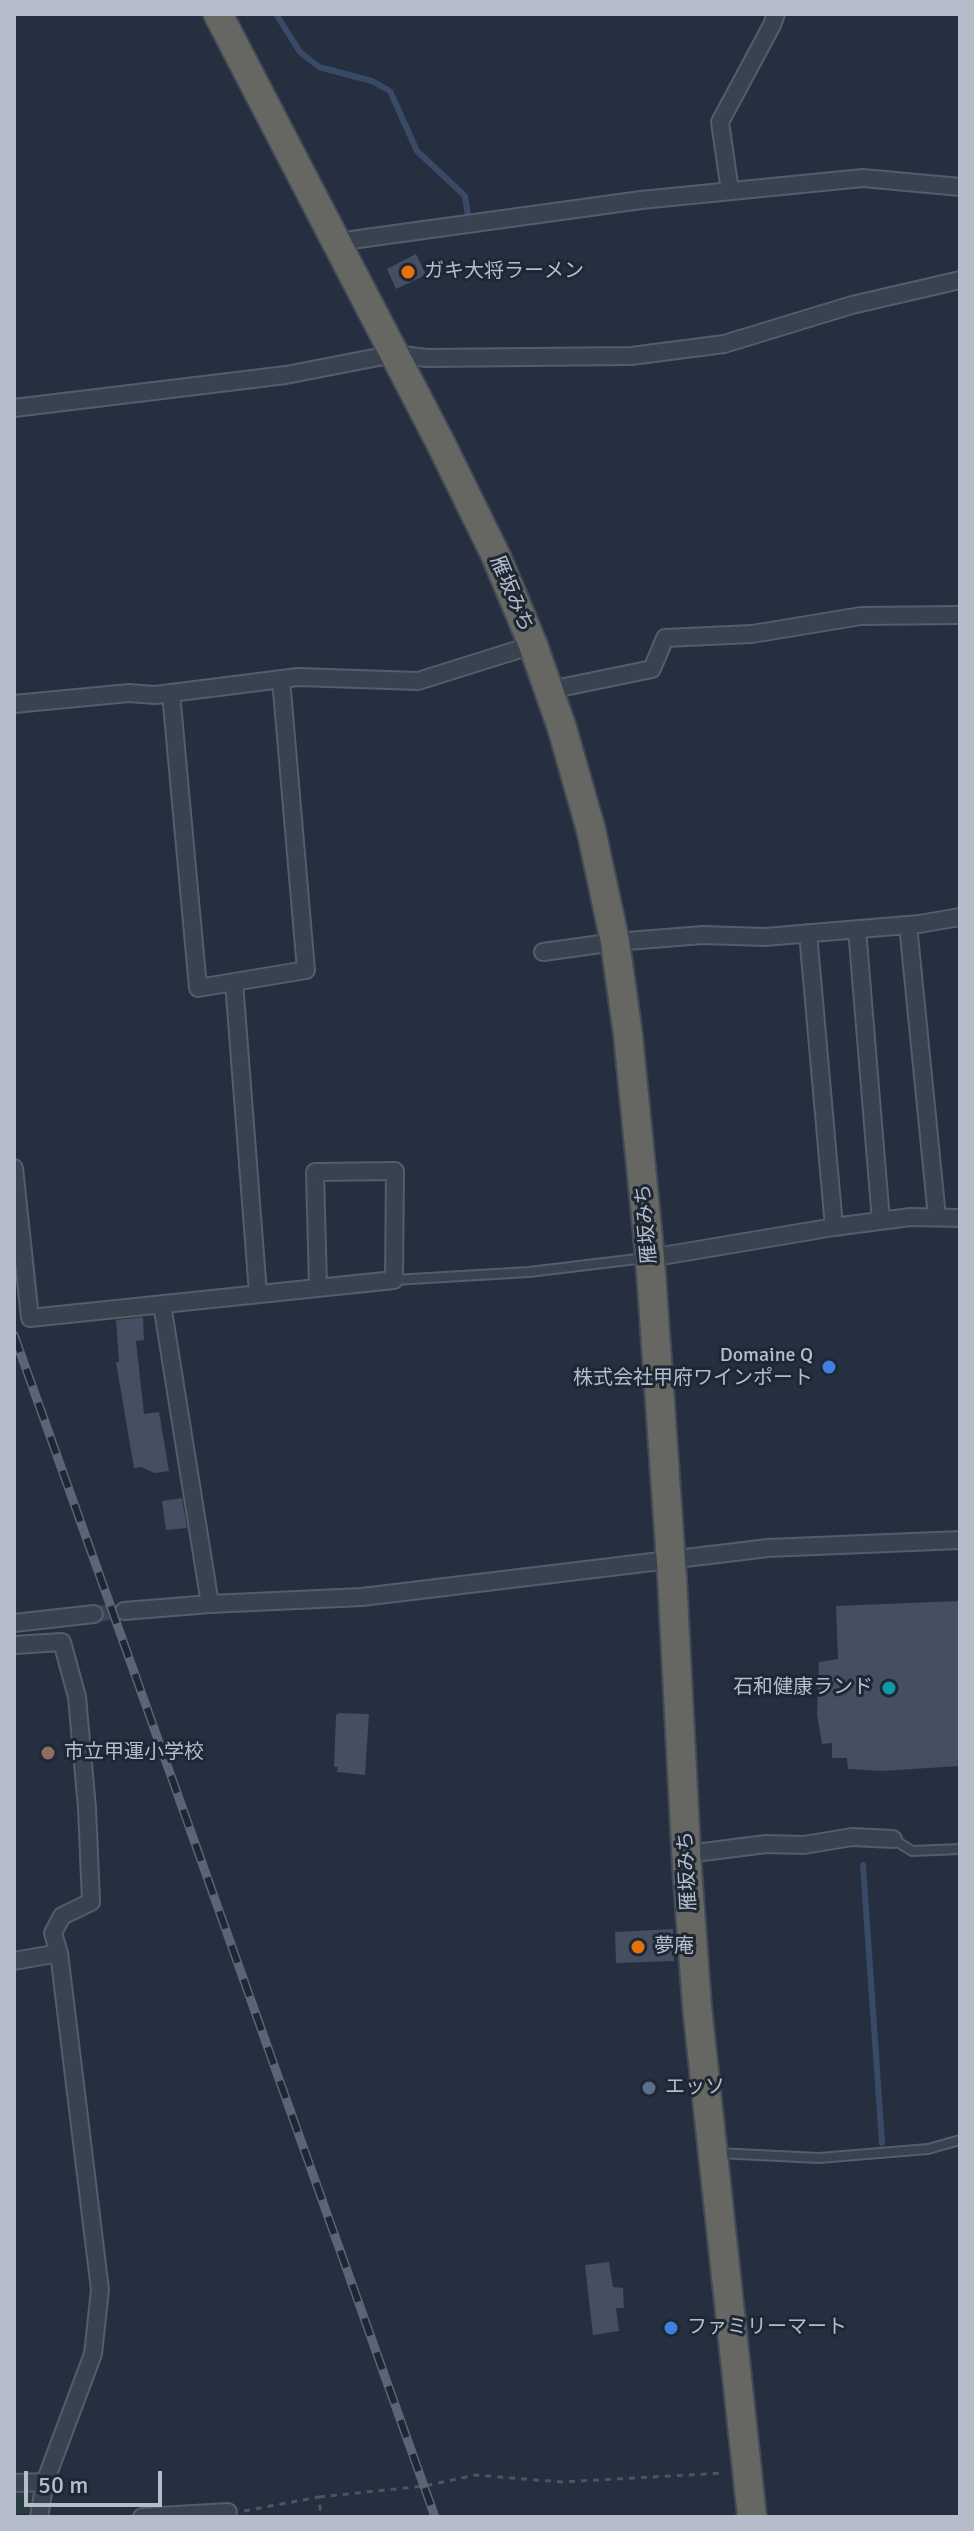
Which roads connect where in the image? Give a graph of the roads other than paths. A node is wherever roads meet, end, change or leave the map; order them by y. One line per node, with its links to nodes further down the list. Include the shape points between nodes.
1 (218, 14): 5 (highway, 雁坂みち)
2 (776, 14): 4 (street, via 720,122)
3 (960, 187): 4 (street, via 863,178)
4 (730, 191): 5 (street)
5 (337, 242): 7 (highway, 雁坂みち)
6 (960, 280): 7 (street, via 852,305 724,344 631,356)
7 (394, 354): 8 (street, via 286,375); 10 (highway, 雁坂みち, via 496,556)
8 (14, 408)
9 (960, 615): 12 (street, via 861,616 752,634 665,638 652,669)
10 (533, 645): 11 (street, via 418,681); 12 (highway, 雁坂みち)
11 (281, 679): 13 (street); 21 (street, via 306,970)
12 (550, 690): 19 (highway, 雁坂みち, via 591,830)
13 (171, 693): 14 (street); 21 (street, via 198,988)
14 (14, 704)
15 (960, 917): 16 (street)
16 (908, 925): 17 (street); 23 (street)
17 (857, 929): 18 (street); 25 (street)
18 (808, 933): 19 (street); 26 (street)
19 (615, 942): 20 (street); 27 (highway, 雁坂みち)
20 (543, 952)
21 (234, 982): 30 (street)
22 (14, 1168): 31 (street, via 30,1318)
23 (937, 1217): 24 (street); 25 (street)
24 (960, 1218)
25 (881, 1221): 26 (street)
26 (834, 1227): 27 (street)
27 (650, 1258): 28 (lane); 33 (highway, 雁坂みち)
28 (394, 1280): 29 (street); 29 (street, via 395,1171 315,1172)
29 (318, 1287): 30 (street)
30 (258, 1293): 31 (street)
31 (162, 1304): 34 (street)
32 (960, 1540): 33 (street, via 768,1548)
33 (671, 1559): 34 (street, via 362,1597); 41 (highway, 雁坂みち)
34 (210, 1604): 35 (street)
35 (124, 1611)
36 (94, 1614): 37 (street)
37 (14, 1623)
38 (14, 1645): 42 (street, via 62,1642 77,1697 91,1902 62,1916 53,1933)
39 (893, 1839): 40 (lane, via 912,1851); 41 (street, via 852,1837)
40 (960, 1849)
41 (687, 1854): 45 (highway, 雁坂みち)
42 (59, 1953): 43 (street); 46 (street, via 100,2290 93,2354)
43 (14, 1961)
44 (960, 2140): 45 (lane, via 928,2149 819,2158)
45 (712, 2152): 51 (highway, 雁坂みち)
46 (45, 2482): 47 (street); 49 (street)
47 (14, 2483)
48 (228, 2512): 50 (street)
49 (39, 2517)
50 (142, 2517)
51 (752, 2517)

